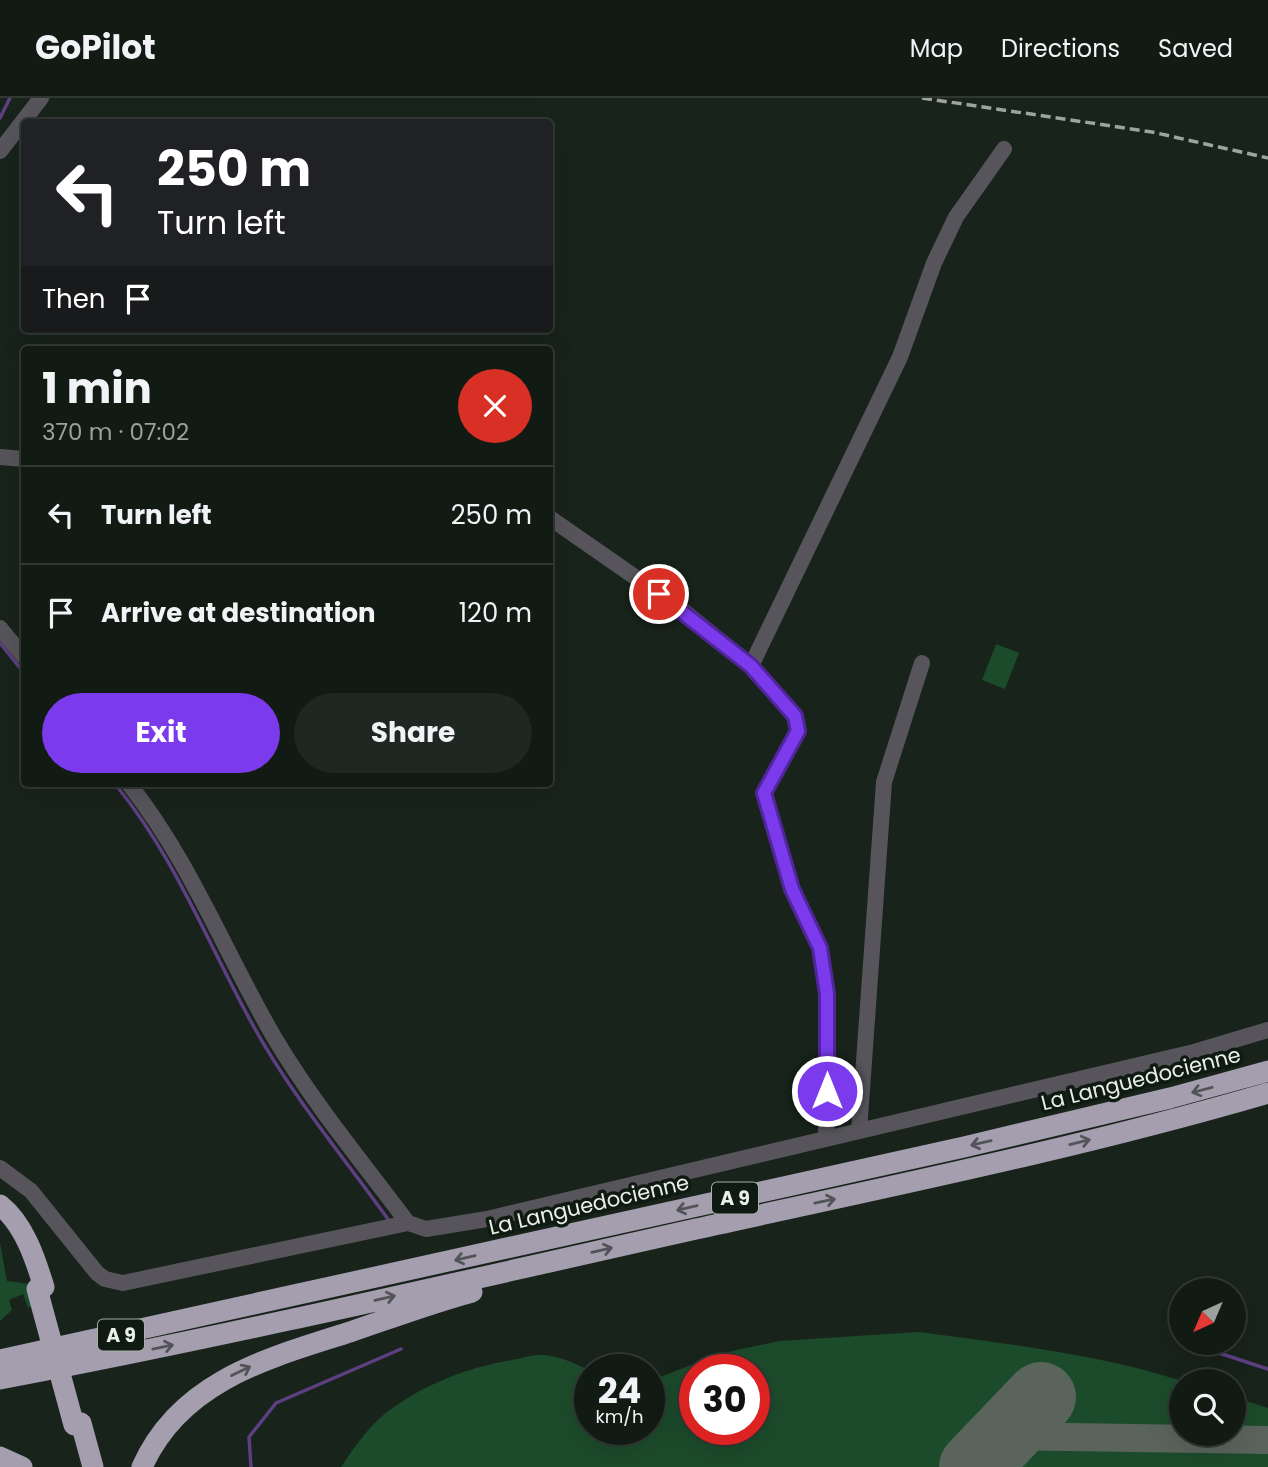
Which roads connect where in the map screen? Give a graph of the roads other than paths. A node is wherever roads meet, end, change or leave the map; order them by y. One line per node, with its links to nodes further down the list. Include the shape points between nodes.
1 (41, 98): 2 (street)
2 (25, 119)
3 (21, 124): 5 (street)
4 (1004, 149): 12 (street, via 956,217 900,357)
5 (0, 151)
6 (0, 457): 7 (street)
7 (21, 459)
8 (553, 520): 12 (street, via 681,609)
9 (0, 628): 10 (street)
10 (21, 653)
11 (922, 663): 17 (street, via 884,782)
12 (751, 666): 18 (street, via 795,716 798,731 764,793 792,889 820,948 827,994)
13 (131, 787): 22 (street, via 174,848 275,1039)
14 (1268, 1030): 17 (street, via 1182,1055)
15 (1268, 1071): 26 (highway, La Languedocienne / A 9, one-way to 26, via 964,1147)
16 (1268, 1093): 23 (highway, A 9, one-way to 16, via 958,1171)
17 (859, 1131): 18 (street)
18 (826, 1139): 22 (street, via 458,1225 426,1229)
19 (0, 1168): 22 (street, via 31,1191 97,1273 115,1282)
20 (0, 1205): 24 (highway, via 23,1234)
21 (0, 1218): 24 (highway, via 24,1252)
22 (408, 1223)
23 (536, 1265): 28 (highway, A 9, one-way to 23); 34 (highway, one-way to 23, via 161,1432 180,1410 242,1370 503,1283)
24 (40, 1288): 29 (highway)
25 (0, 1346): 26 (highway, via 17,1344)
26 (41, 1352): 27 (highway, La Languedocienne / A 9)
27 (0, 1360)
28 (0, 1379)
29 (77, 1424): 32 (highway); 33 (highway)
30 (0, 1457): 31 (highway)
31 (22, 1467)
32 (85, 1467)
33 (93, 1467)
34 (142, 1467)

